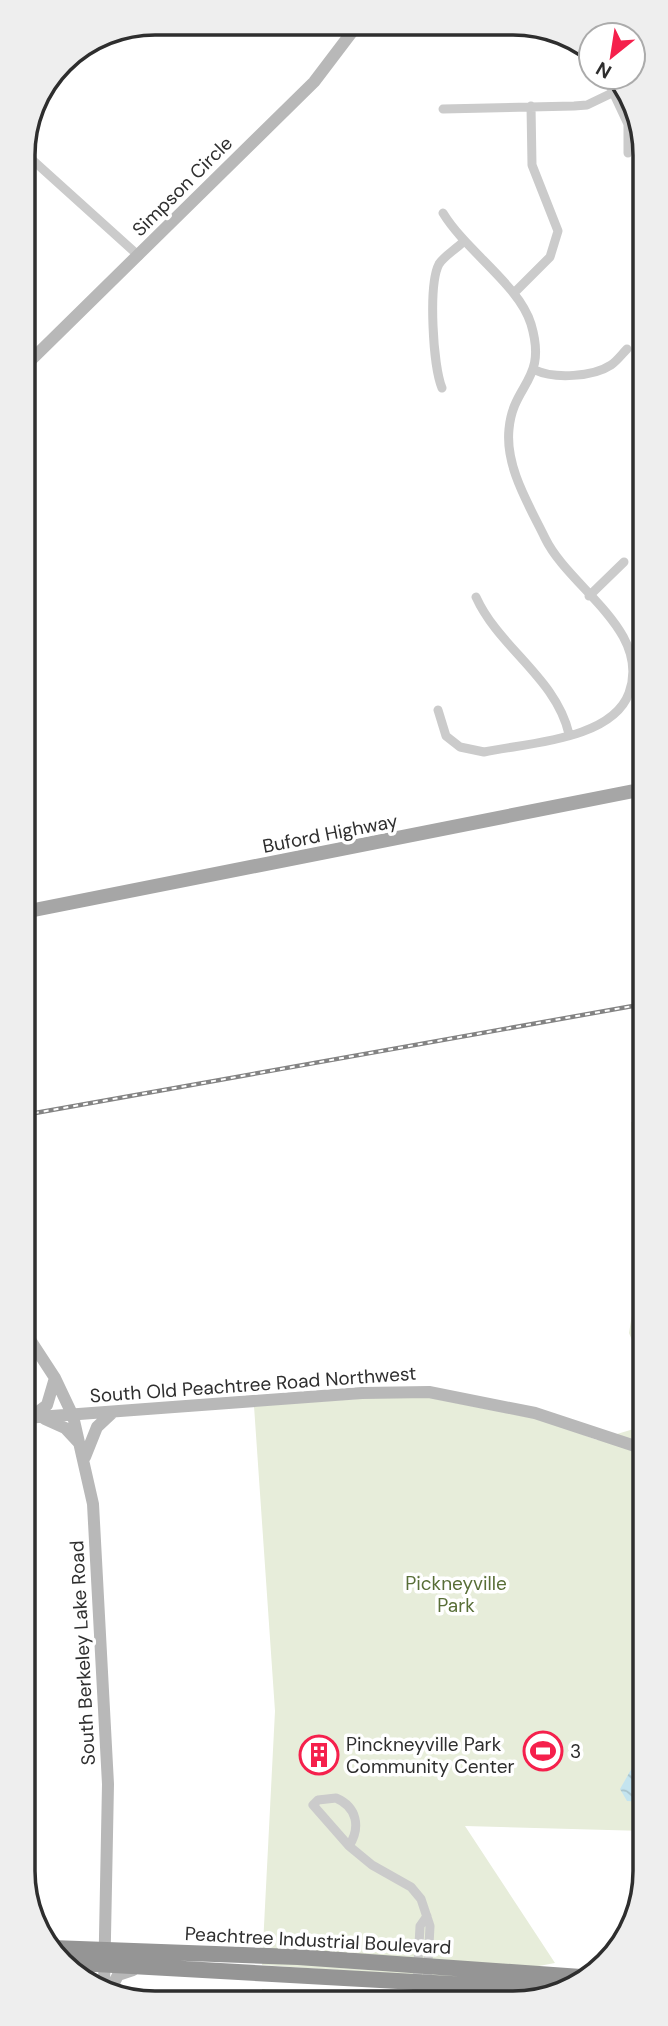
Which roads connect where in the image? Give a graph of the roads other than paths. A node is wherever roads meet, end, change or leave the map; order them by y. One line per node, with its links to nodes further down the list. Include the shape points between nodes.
1 (346, 35): 9 (street, Simpson Circle, via 314,82)
2 (612, 93): 3 (street, via 587,105); 5 (street, via 628,124)
3 (531, 106): 4 (street); 10 (street, via 532,165 558,231 550,257)
4 (443, 109)
5 (628, 153)
6 (35, 162): 9 (street)
7 (443, 213): 8 (street)
8 (464, 242): 10 (street); 14 (street, via 440,264 435,284 434,362)
9 (139, 256): 12 (street, Simpson Circle)
10 (514, 293): 13 (street, via 533,332)
11 (627, 349): 13 (street, via 603,369 555,376)
12 (35, 356)
13 (535, 370): 16 (street, via 512,415 509,452 547,541)
14 (442, 388)
15 (624, 562): 16 (street)
16 (589, 596): 18 (street, via 617,626)
17 (476, 597): 21 (street, via 489,624 554,697)
18 (633, 663)
19 (633, 681): 21 (street, via 613,718 596,729)
20 (438, 710): 21 (street, via 446,736 470,750 484,752)
21 (569, 734)
22 (633, 791): 23 (main road, Buford Highway)
23 (35, 910)
24 (35, 1348): 25 (street, South Berkeley Lake Road)
25 (55, 1377): 26 (street, South Berkeley Lake Road); 28 (street, via 47,1405)
26 (65, 1396): 27 (street); 29 (street, South Berkeley Lake Road)
27 (106, 1413): 29 (street, South Old Peachtree Road Northwest); 32 (street, South Old Peachtree Road Northwest, via 429,1392 535,1413); 33 (street)
28 (35, 1415)
29 (74, 1416): 30 (street, South Old Peachtree Road Northwest); 33 (street, South Berkeley Lake Road)
30 (35, 1418)
31 (35, 1419): 33 (street, via 65,1427)
32 (633, 1445)
33 (84, 1453): 36 (street, South Berkeley Lake Road, via 93,1504 108,1784)
34 (349, 1846): 34 (street, via 313,1805 318,1800 336,1798 351,1808 357,1824); 39 (street, via 411,1887 421,1899 427,1916 420,1926)
35 (65, 1950): 36 (highway, Peachtree Industrial Boulevard)
36 (103, 1957): 37 (highway, Peachtree Industrial Boulevard); 38 (highway, Peachtree Industrial Boulevard); 39 (highway, Peachtree Industrial Boulevard, via 298,1957); 41 (street, South Berkeley Lake Road)
37 (75, 1960)
38 (151, 1967): 39 (highway, Peachtree Industrial Boulevard); 42 (street, via 123,1971)
39 (422, 1974): 40 (highway, Peachtree Industrial Boulevard); 43 (highway, Peachtree Industrial Boulevard); 44 (street); 45 (street)
40 (569, 1977)
41 (104, 1979)
42 (112, 1983)
43 (540, 1988)
44 (418, 1991)
45 (425, 1991)

